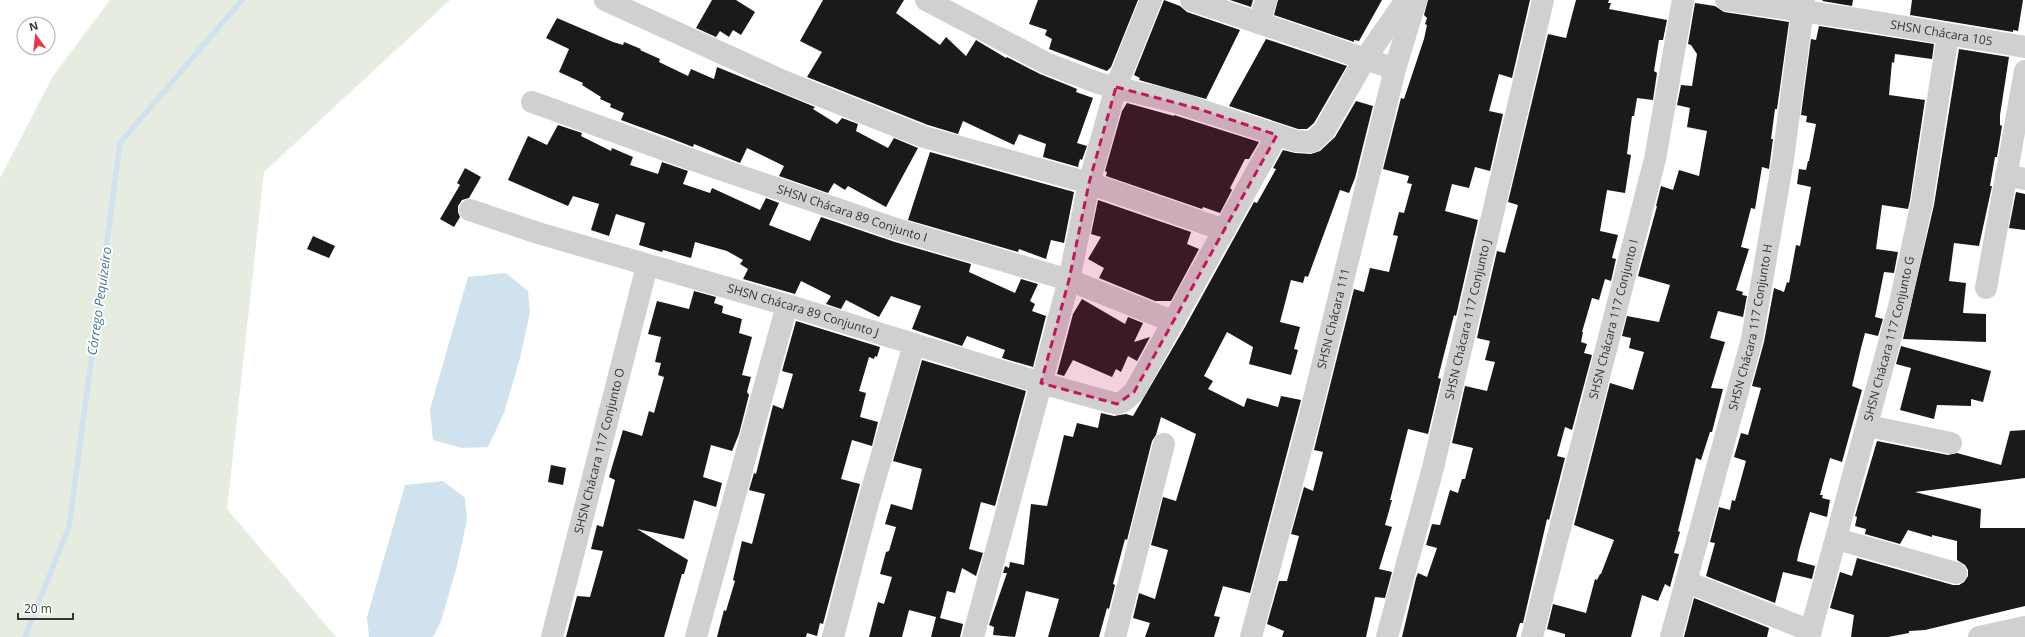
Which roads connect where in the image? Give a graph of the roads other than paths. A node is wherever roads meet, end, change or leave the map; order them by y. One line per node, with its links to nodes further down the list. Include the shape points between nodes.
1 (605, 0): 23 (street, via 783,81 924,137)
2 (926, 0): 19 (street, via 1046,63)
3 (1151, 0): 19 (street)
4 (1191, 0): 13 (street)
5 (1266, 0): 13 (street)
6 (1406, 0): 16 (street)
7 (1416, 0): 17 (street, SHSN Chácara 111)
8 (1543, 0): 47 (street, SHSN Chácara 117 Conjunto J, via 1434,468)
9 (1684, 0): 48 (street, SHSN Chácara 117 Conjunto I, via 1655,159)
10 (1726, 0): 11 (street, SHSN Chácara 105)
11 (1804, 6): 12 (street, SHSN Chácara 105); 38 (street, SHSN Chácara 117 Conjunto H, via 1783,159 1752,339)
12 (1858, 10): 14 (street, SHSN Chácara 105)
13 (1259, 23): 16 (street)
14 (1948, 35): 15 (street, SHSN Chácara 105); 33 (street, SHSN Chácara 117 Conjunto G, via 1922,202 1900,303)
15 (2025, 47)
16 (1365, 59): 17 (street); 21 (street, via 1318,138 1312,142 1296,141)
17 (1395, 69): 46 (street, SHSN Chácara 111, via 1308,423)
18 (2025, 71): 22 (street)
19 (1116, 87): 21 (street, via 1191,106); 23 (street)
20 (532, 102): 27 (street, SHSN Chácara 89 Conjunto I, via 899,230)
21 (1277, 135): 25 (street)
22 (2015, 177): 28 (street)
23 (1089, 183): 25 (street); 27 (street)
24 (470, 210): 26 (street, SHSN Chácara 89 Conjunto J)
25 (1224, 230): 30 (street)
26 (647, 266): 29 (street, SHSN Chácara 89 Conjunto J); 41 (street, SHSN Chácara 117 Conjunto O)
27 (1069, 280): 30 (street, SHSN Chácara 89 Conjunto I); 32 (street)
28 (1986, 288)
29 (787, 305): 31 (street, SHSN Chácara 89 Conjunto J); 42 (street)
30 (1174, 322): 32 (street, SHSN Chácara 89 Conjunto J, via 1134,392 1124,401 1117,404)
31 (914, 344): 32 (street, SHSN Chácara 89 Conjunto J); 43 (street, via 866,510)
32 (1041, 383): 44 (street)
33 (1868, 426): 34 (street); 36 (street, SHSN Chácara 117 Conjunto G)
34 (1951, 443)
35 (1164, 444): 45 (street)
36 (1837, 539): 37 (street); 40 (street, SHSN Chácara 117 Conjunto G)
37 (1956, 573)
38 (1687, 582): 40 (street); 49 (street, SHSN Chácara 117 Conjunto H)
39 (2025, 627): 50 (street)
40 (1810, 634)
41 (552, 637)
42 (696, 637)
43 (833, 637)
44 (973, 637)
45 (1115, 637)
46 (1252, 637)
47 (1387, 637)
48 (1532, 637)
49 (1672, 637)
50 (1979, 637)

